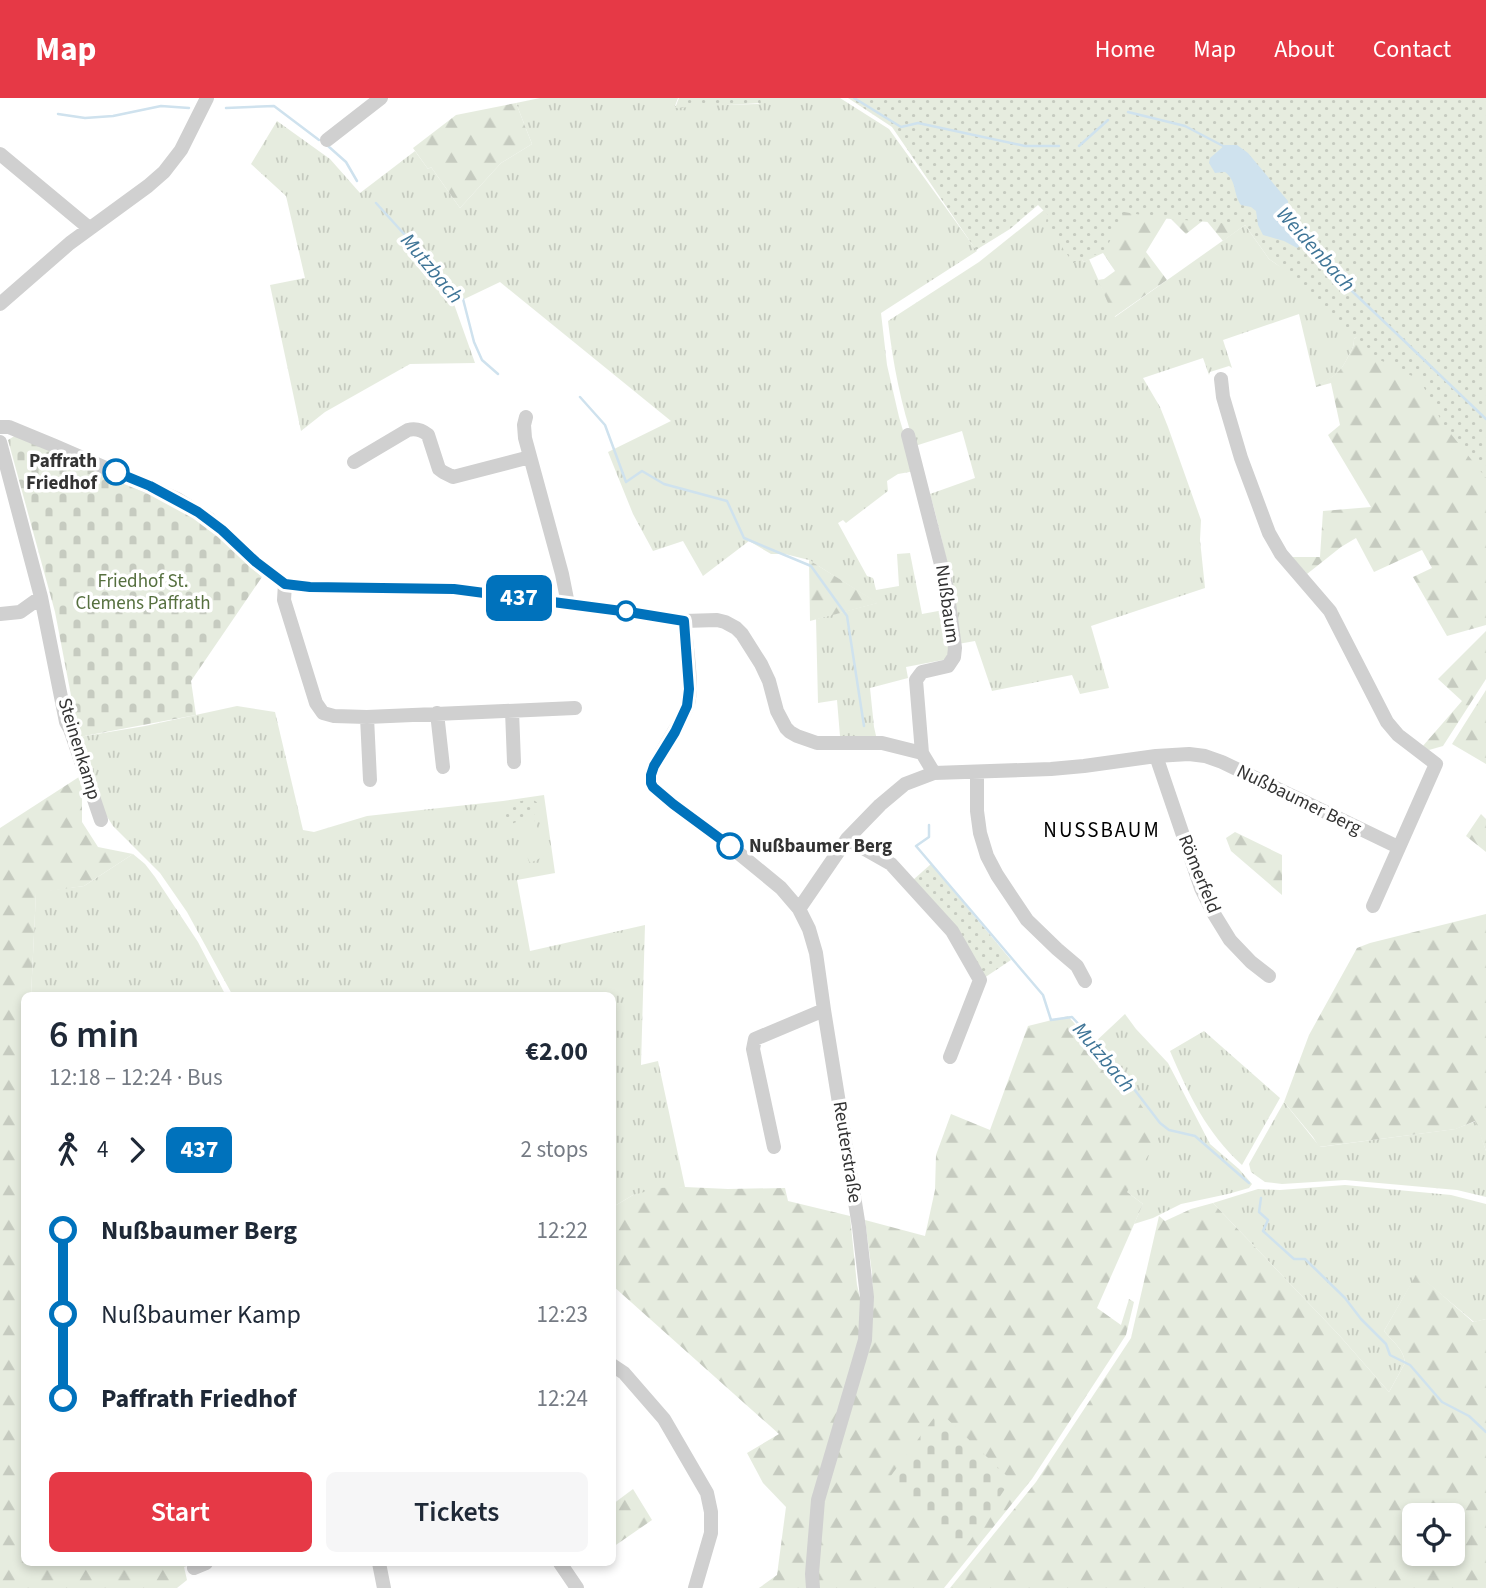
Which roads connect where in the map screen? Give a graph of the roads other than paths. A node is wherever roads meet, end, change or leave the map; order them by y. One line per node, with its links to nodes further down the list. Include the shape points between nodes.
1 (207, 98): 5 (street, via 181,150 164,172)
2 (380, 98): 3 (street)
3 (327, 141)
4 (0, 154): 5 (street)
5 (89, 229): 6 (street)
6 (0, 304)
7 (1221, 379): 32 (street, via 1241,458 1269,533 1330,611 1387,722 1436,764)
8 (526, 417): 12 (street)
9 (0, 428): 14 (street, via 9,427 177,499 209,519)
10 (908, 435): 23 (street, Nußbaum, via 947,588 955,648 948,666 922,672 916,680)
11 (0, 442): 15 (street, Steinenkamp)
12 (530, 457): 13 (street, via 449,476 439,469 428,435 413,429); 16 (street)
13 (354, 462)
14 (285, 584): 16 (street, via 454,589); 22 (street, via 284,600 316,703 323,713)
15 (41, 597): 17 (street, via 20,612); 30 (street, Steinenkamp, via 66,722)
16 (568, 604): 18 (street)
17 (0, 614)
18 (684, 621): 23 (street, via 717,620 736,628 766,673 781,720 797,736 817,743 882,743); 34 (street, Reuterstraße, via 687,706 654,766 651,783 780,888)
19 (575, 708): 20 (street)
20 (512, 711): 21 (street); 25 (street)
21 (437, 713): 22 (street); 26 (street)
22 (367, 717): 29 (street)
23 (922, 753): 28 (street)
24 (1156, 756): 27 (street, Nußbaumer Berg, via 1084,766); 32 (street, Nußbaumer Berg, via 1189,754 1222,762); 35 (street, Römerfeld, via 1214,914 1230,940)
25 (514, 761)
26 (443, 767)
27 (977, 772): 28 (street, Nußbaumer Berg); 36 (street, via 977,811 987,856 1027,920 1077,966)
28 (934, 773): 31 (street, Nußbaumer Berg, via 905,784)
29 (370, 780)
30 (101, 820)
31 (848, 839): 34 (street, Nußbaumer Berg); 38 (street, via 891,864 952,931 980,980)
32 (1398, 847): 33 (street)
33 (1373, 906)
34 (799, 909): 37 (street, Reuterstraße, via 816,953)
35 (1269, 976)
36 (1085, 981)
37 (824, 1010): 39 (street, via 755,1039 753,1049); 46 (street, Reuterstraße, via 867,1297 865,1340 818,1500)
38 (950, 1057)
39 (774, 1147)
40 (616, 1368): 45 (street, via 664,1419 707,1493 711,1534)
41 (380, 1566): 43 (street)
42 (561, 1566): 44 (street)
43 (384, 1588)
44 (577, 1588)
45 (695, 1588)
46 (813, 1588)

